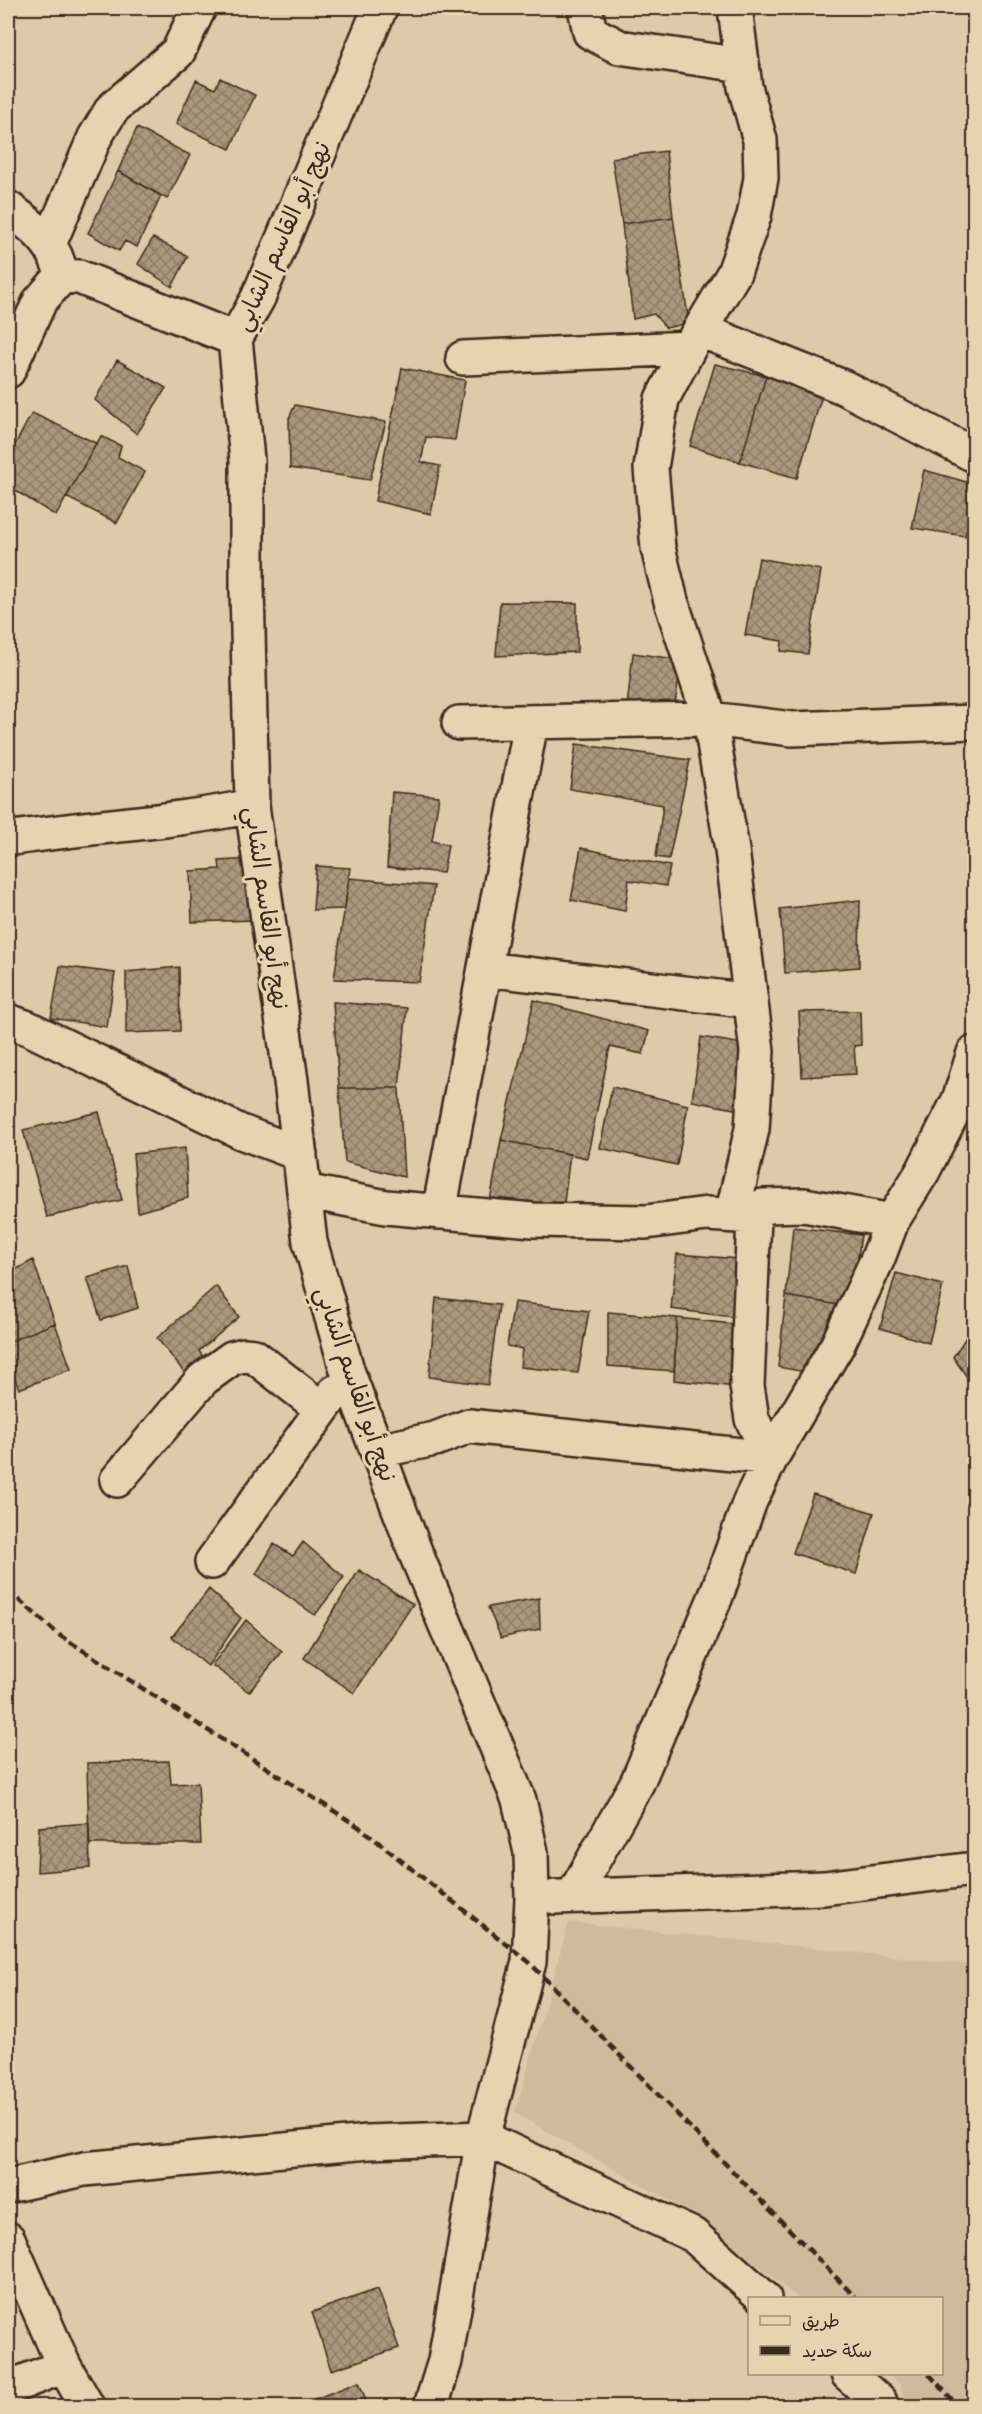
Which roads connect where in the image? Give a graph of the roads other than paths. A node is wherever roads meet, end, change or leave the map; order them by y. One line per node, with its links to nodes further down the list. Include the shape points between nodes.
1 (199, 8): 7 (street, via 178,52 112,109 95,137)
2 (380, 8): 9 (street, نهج أبو القاسم الشابي, via 258,298)
3 (585, 8): 5 (street, via 590,32 619,47)
4 (735, 8): 5 (street)
5 (742, 65): 10 (street, via 744,87 760,140 761,178 754,216 734,273)
6 (8, 208): 7 (street)
7 (49, 244): 8 (street)
8 (62, 276): 9 (street, via 79,277); 12 (street, via 40,301)
9 (235, 339): 18 (street, نهج أبو القاسم الشابي, via 247,460)
10 (694, 339): 11 (street); 13 (street, via 843,387); 14 (street, via 662,399 651,468 658,548 671,601)
11 (463, 358)
12 (8, 371)
13 (975, 455)
14 (710, 718): 15 (street, via 792,729); 17 (street); 21 (street)
15 (975, 722)
16 (459, 723): 17 (street)
17 (531, 723): 20 (street)
18 (252, 806): 19 (street); 24 (street, نهج أبو القاسم الشابي)
19 (8, 839)
20 (485, 969): 21 (street); 26 (street)
21 (751, 1001): 27 (street, via 757,1051)
22 (8, 1021): 24 (street, via 241,1132)
23 (973, 1064): 28 (street, via 923,1171)
24 (300, 1154): 25 (street, نهج أبو القاسم الشابي)
25 (304, 1191): 26 (street, via 386,1207); 29 (street, نهج أبو القاسم الشابي, via 310,1242)
26 (439, 1212): 27 (street, via 533,1220 646,1222 707,1214)
27 (743, 1216): 28 (street, via 763,1206 804,1205); 32 (street, via 747,1386 752,1419)
28 (892, 1221): 32 (street, via 838,1344)
29 (348, 1373): 30 (street); 31 (street, نهج أبو القاسم الشابي)
30 (322, 1409): 33 (street, via 254,1356 232,1358 203,1379); 34 (street)
31 (377, 1451): 32 (street, via 435,1439 469,1426); 37 (street, نهج أبو القاسم الشابي, via 519,1800 531,1852)
32 (771, 1458): 36 (street, via 750,1501 716,1596 637,1783)
33 (117, 1480)
34 (212, 1562)
35 (975, 1869): 36 (street, via 824,1888)
36 (573, 1896): 37 (street)
37 (532, 1898): 38 (street, نهج أبو القاسم الشابي, via 529,1962)
38 (483, 2138): 39 (street, via 368,2142 84,2169); 41 (street, via 693,2235); 46 (street, نهج أبو القاسم الشابي, via 445,2361)
39 (8, 2186)
40 (8, 2239): 42 (street)
41 (763, 2297)
42 (64, 2366): 44 (street); 45 (street)
43 (850, 2375): 47 (street)
44 (8, 2388)
45 (87, 2406)
46 (432, 2406)
47 (881, 2406)

